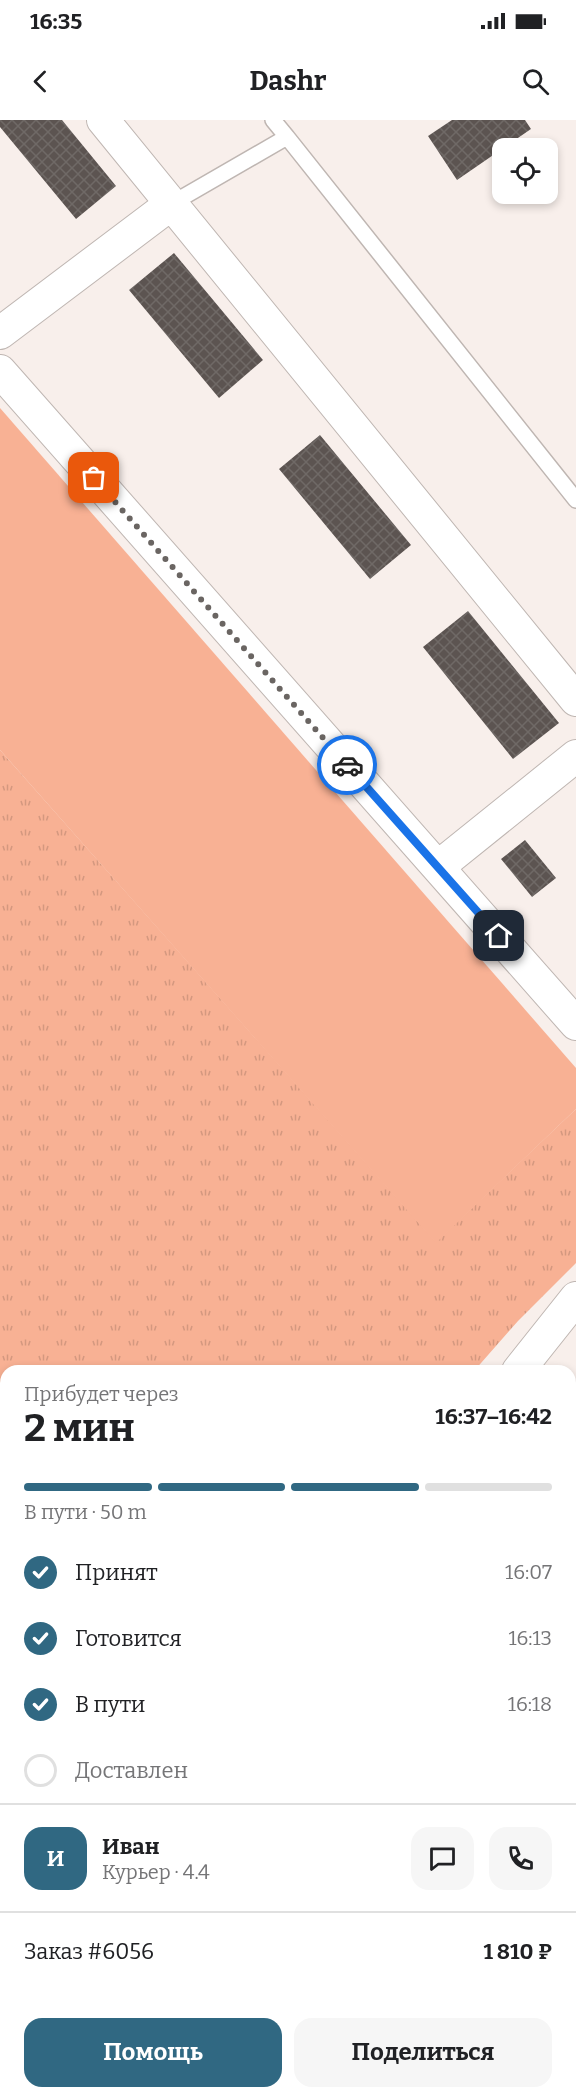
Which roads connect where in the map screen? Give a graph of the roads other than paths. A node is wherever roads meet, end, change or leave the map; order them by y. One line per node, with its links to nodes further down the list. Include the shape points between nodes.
1 (103, 120): 4 (street)
2 (273, 120): 3 (lane)
3 (286, 137): 4 (lane); 7 (lane)
4 (171, 204): 5 (street); 8 (street)
5 (0, 333)
6 (0, 371): 10 (street)
7 (576, 500)
8 (576, 700)
9 (576, 756): 10 (street)
10 (438, 867): 11 (street)
11 (576, 1023)
12 (576, 1298): 13 (street)
13 (523, 1365)

